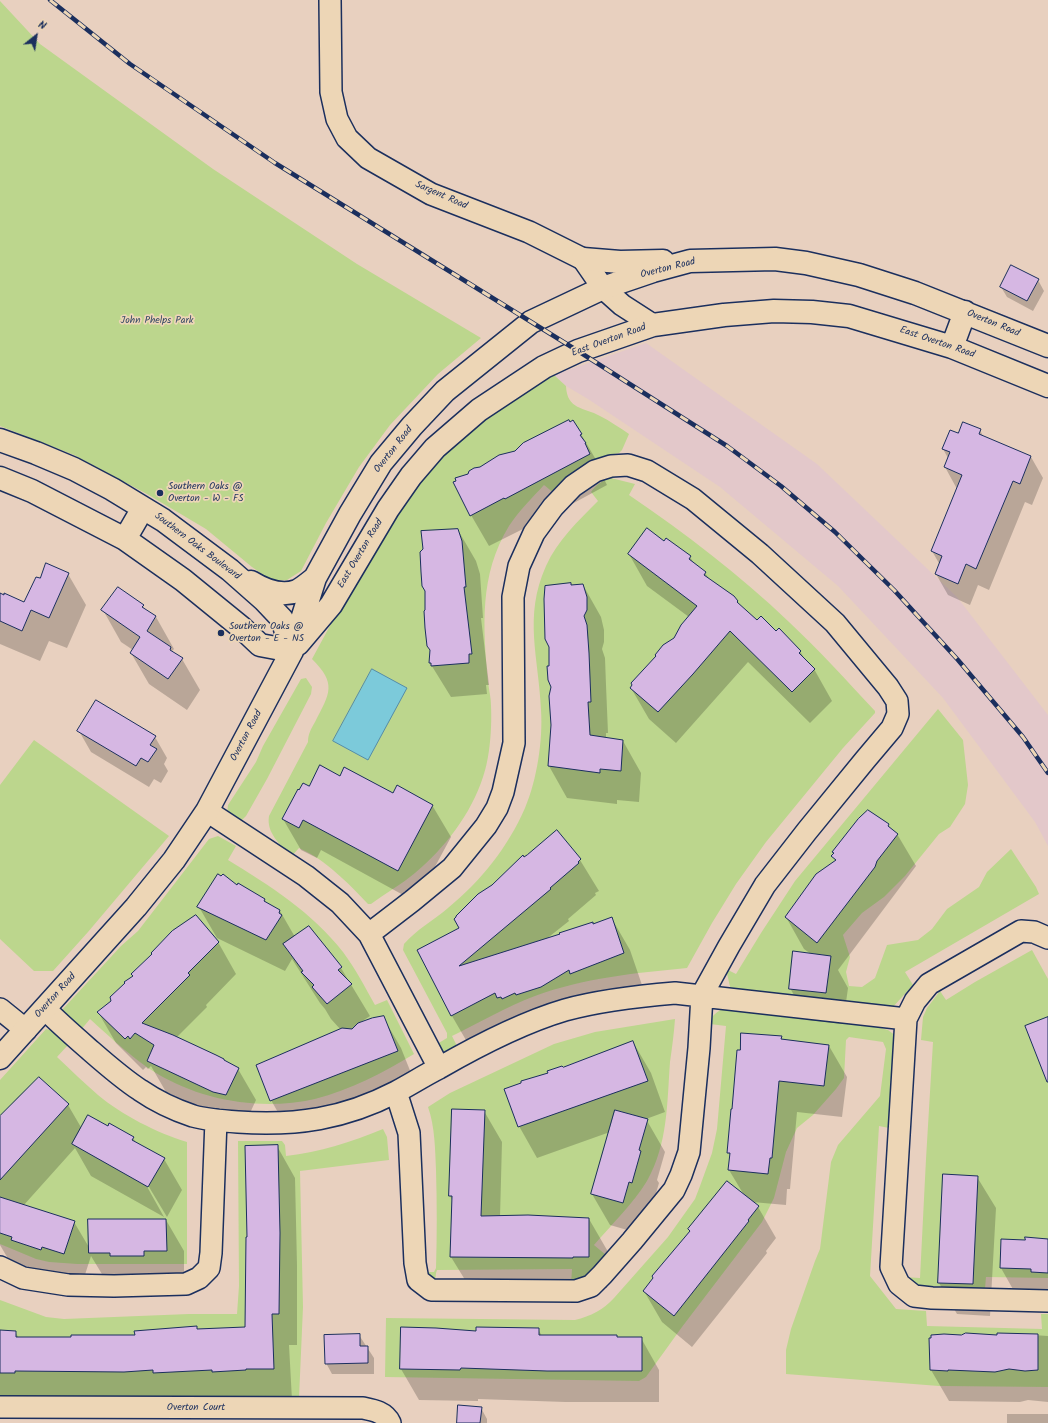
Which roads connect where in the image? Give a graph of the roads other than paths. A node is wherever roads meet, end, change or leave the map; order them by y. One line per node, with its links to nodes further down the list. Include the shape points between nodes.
1 (330, 0): 2 (street, Sargent Road, via 330,92 336,119 347,138 368,158 431,194 529,232)
2 (584, 259): 3 (street, via 620,262); 4 (street)
3 (690, 261): 4 (street, Overton Road); 5 (street, Overton Road, via 776,259 806,263 860,275)
4 (603, 288): 6 (street, via 622,305); 15 (street, Overton Road, via 531,322 446,391 381,463)
5 (965, 312): 7 (street, Overton Road); 8 (street)
6 (653, 325): 8 (street, East Overton Road, via 724,315 774,311 812,312 849,316); 16 (street, East Overton Road, via 578,351 544,367 479,410 435,448 388,509 331,605)
7 (1048, 346)
8 (952, 347): 9 (street, East Overton Road)
9 (1048, 386)
10 (0, 440): 12 (street, Southern Oaks Boulevard, via 74,470)
11 (0, 478): 13 (street, via 32,491)
12 (143, 508): 13 (street); 14 (street, Southern Oaks Boulevard)
13 (125, 539): 16 (street, via 183,580 260,645)
14 (230, 570): 15 (street, via 261,588 279,593 296,591); 16 (street, Southern Oaks Boulevard, via 282,619)
15 (315, 578): 16 (street, Overton Road)
16 (292, 651): 17 (street, Overton Road)
17 (207, 811): 18 (street, via 306,876 340,903); 22 (street, Overton Road, via 174,860 141,901)
18 (369, 934): 20 (street, via 452,868 479,836 493,814 503,792 514,743 513,597 519,566 534,533 553,507 574,486 595,471 611,466 628,465 647,471 693,499 760,554 835,623 897,701 898,714 892,728 765,885); 26 (street)
19 (1048, 938): 23 (street, via 1034,932 1020,931 929,984 915,1001)
20 (702, 995): 23 (street); 26 (street, via 648,995 566,1010 521,1026); 27 (street, via 689,1152 681,1175 674,1190 602,1275 591,1286 576,1292 431,1290 418,1280 409,1133)
21 (0, 1009): 24 (street)
22 (45, 1009): 24 (street, Overton Road); 28 (street, via 108,1066 140,1090 193,1116)
23 (906, 1019): 30 (street, via 891,1267 899,1284 914,1296)
24 (26, 1030): 25 (street, Overton Road)
25 (0, 1058)
26 (439, 1068): 27 (street)
27 (396, 1092): 28 (street, via 324,1119 291,1123)
28 (216, 1120): 29 (street, via 211,1253 209,1268 199,1278 186,1284 68,1285 23,1278)
29 (0, 1267)
30 (1048, 1301)
31 (0, 1407): 32 (street, Overton Court)
32 (35, 1415): 33 (street, Overton Court, via 363,1408 380,1412)
33 (390, 1422)

